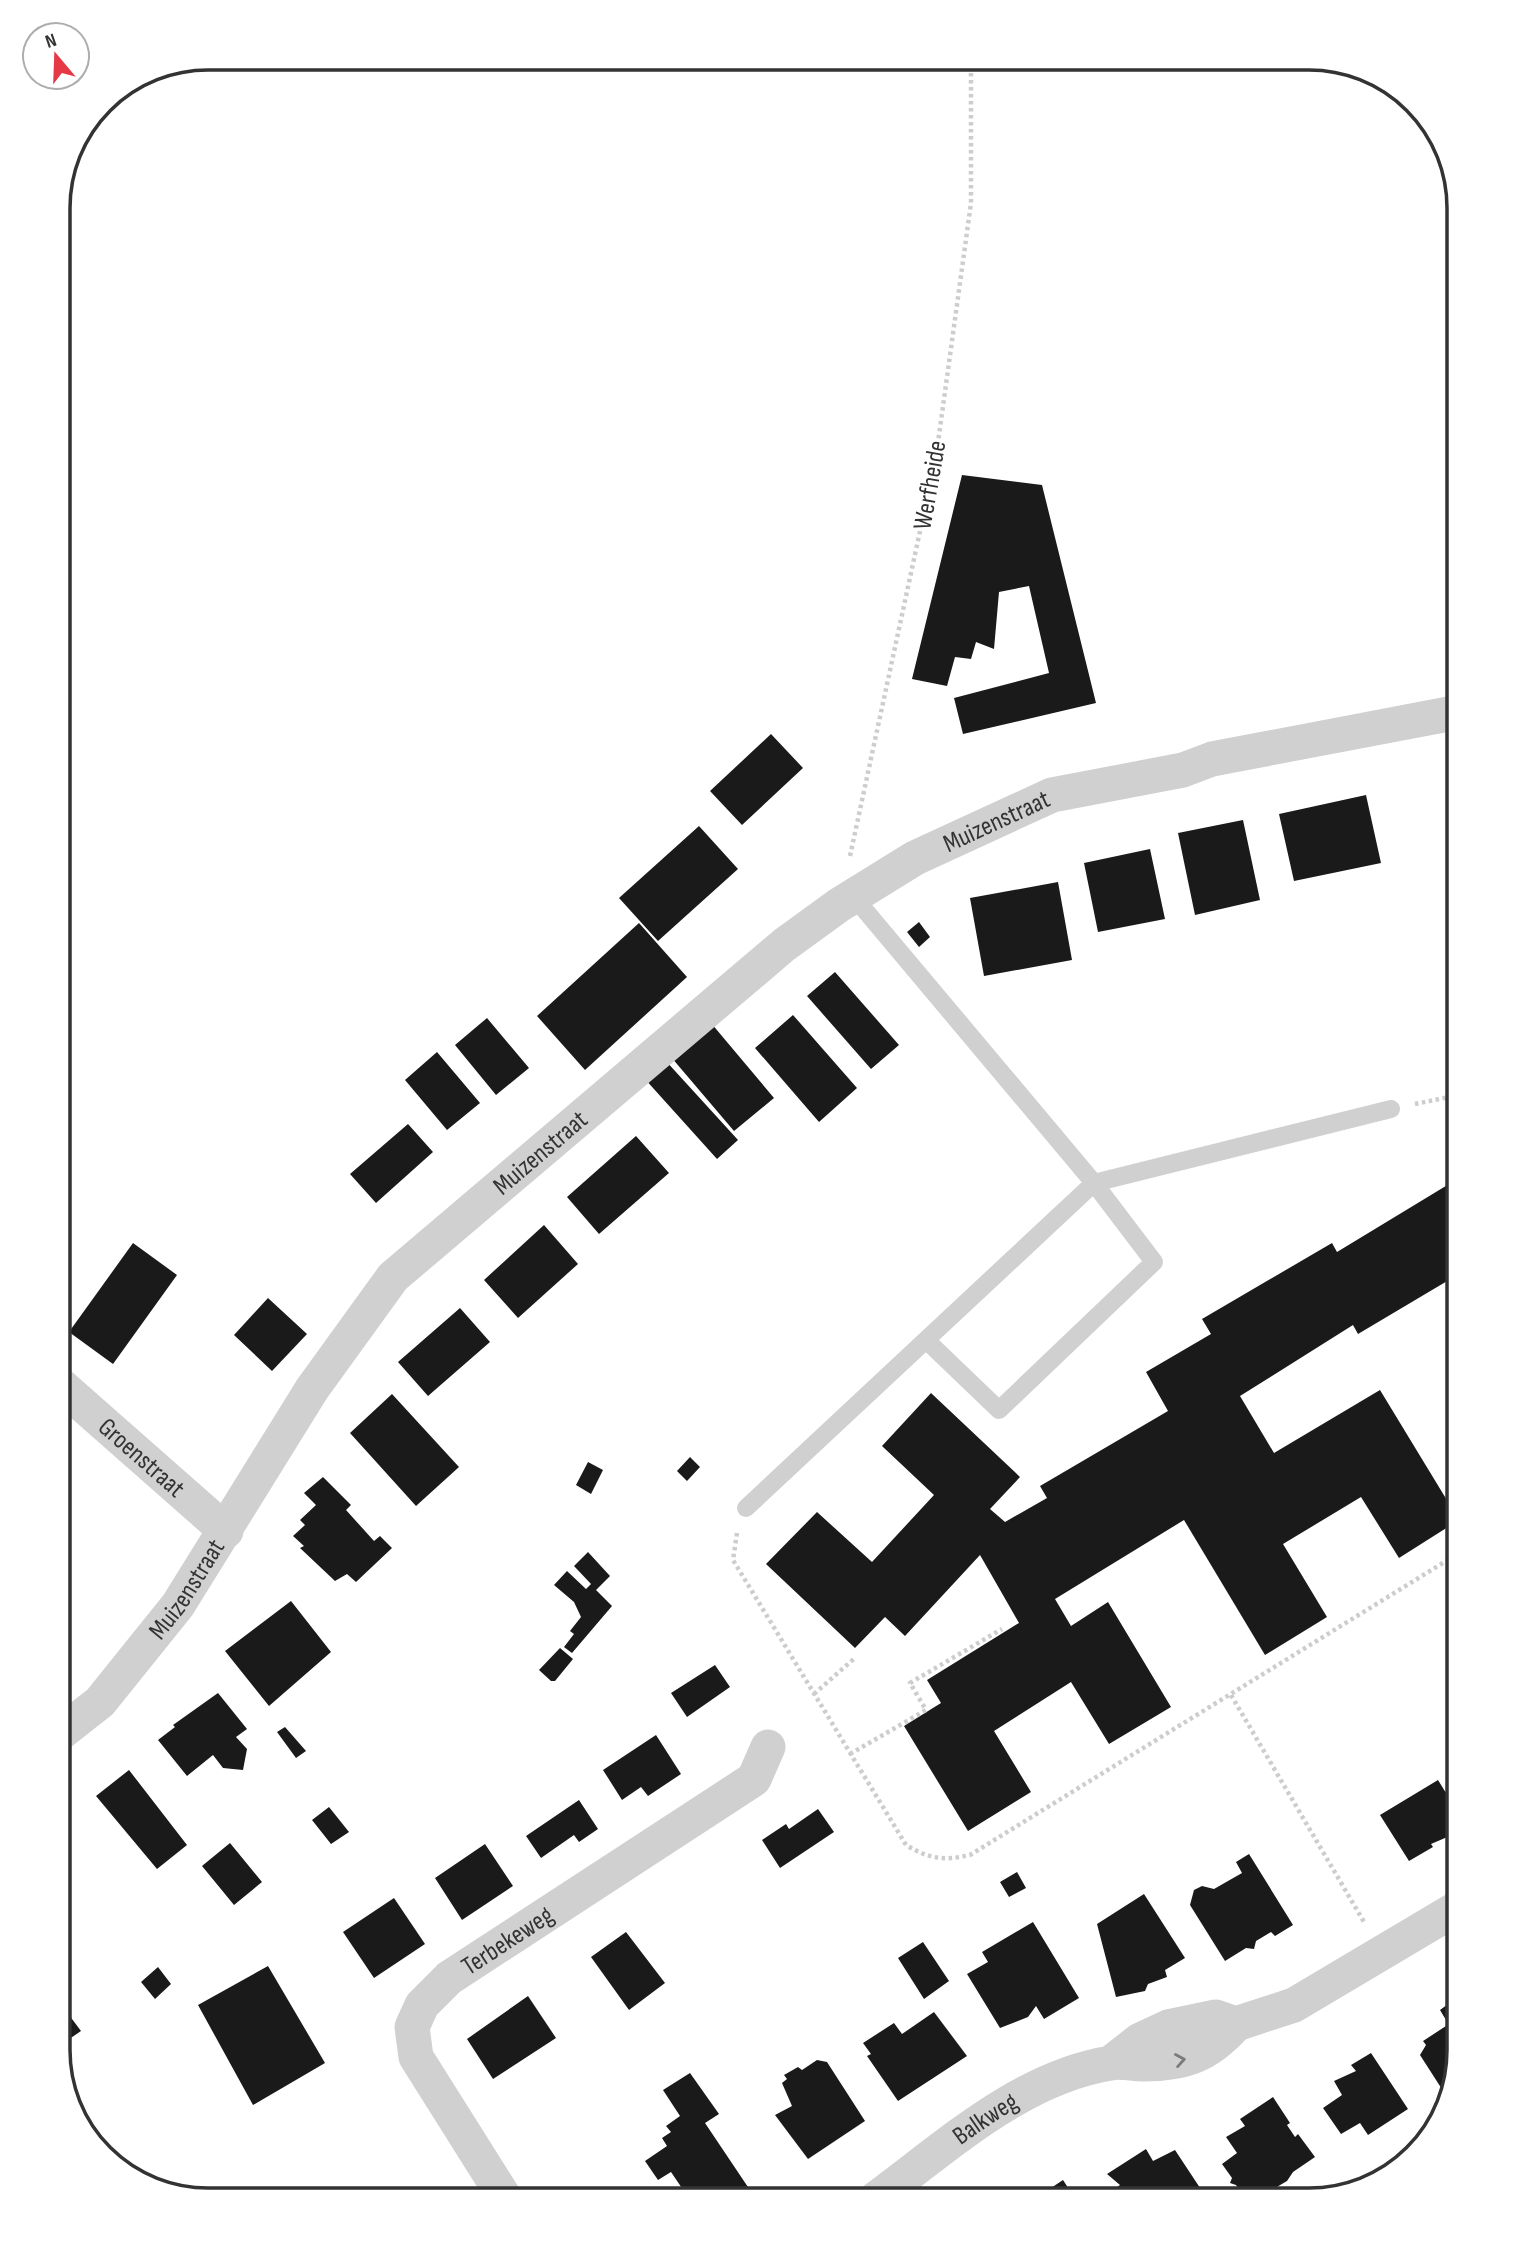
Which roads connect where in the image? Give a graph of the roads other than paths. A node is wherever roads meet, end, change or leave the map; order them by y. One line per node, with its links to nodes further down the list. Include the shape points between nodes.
1 (1447, 714): 2 (street, Muizenstraat, via 1052,795 915,858)
2 (846, 900): 4 (lane); 8 (street, Muizenstraat, via 783,946 393,1276 312,1390)
3 (1391, 1109): 4 (lane)
4 (1094, 1183): 5 (lane); 5 (lane, via 1153,1262 999,1410)
5 (926, 1340): 7 (lane)
6 (70, 1394): 8 (street, Groenstraat)
7 (746, 1508)
8 (226, 1531): 9 (street, Muizenstraat, via 178,1605 100,1702)
9 (70, 1726)
10 (768, 1747): 12 (street, Terbekeweg, via 754,1779 449,1978 422,2005 412,2027 416,2057)
11 (1447, 1914): 13 (street, Balkweg, via 1294,2006 1236,2024 1217,2046 1187,2060 1112,2062 1049,2081 1003,2106)
12 (498, 2188)
13 (890, 2188)

